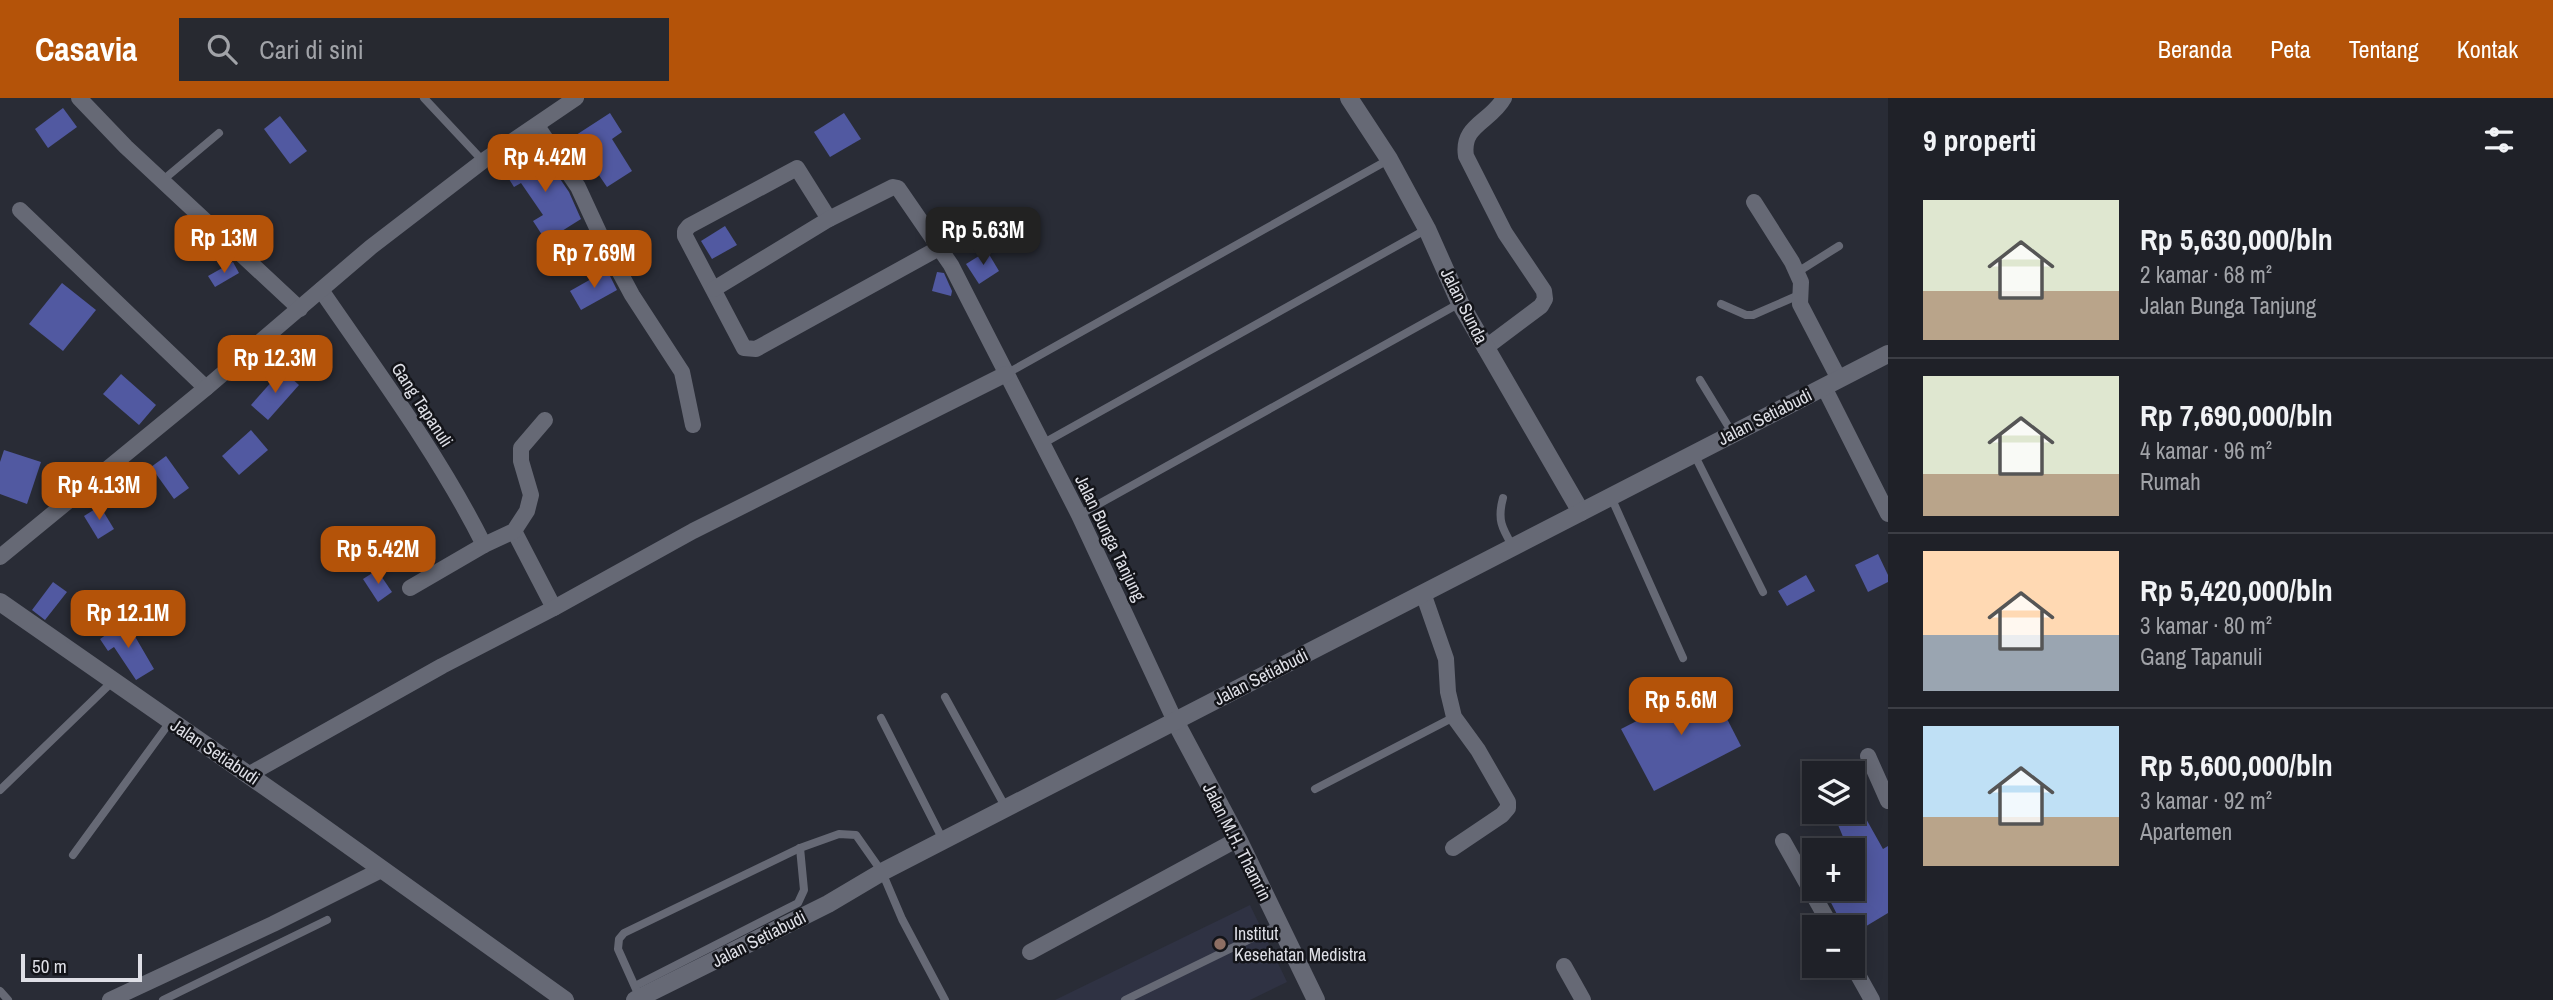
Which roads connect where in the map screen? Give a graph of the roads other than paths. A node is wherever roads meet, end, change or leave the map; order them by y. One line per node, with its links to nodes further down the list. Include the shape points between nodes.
1 (79, 98): 10 (street)
2 (424, 98): 9 (lane)
3 (576, 98): 6 (street)
4 (1349, 98): 8 (street, Jalan Sunda)
5 (1504, 98): 24 (street, via 1498,111 1470,131 1464,144 1466,156 1504,233 1545,299)
6 (537, 126): 9 (street); 31 (street, via 578,187 632,295 682,372)
7 (219, 133): 10 (lane)
8 (1389, 159): 14 (street, Jalan Sunda); 26 (lane)
9 (483, 161): 19 (street)
10 (163, 180): 23 (street)
11 (1754, 202): 17 (street)
12 (20, 210): 29 (street)
13 (830, 219): 16 (street, Jalan Bunga Tanjung, via 895,187); 18 (street); 18 (street, via 797,168 690,226 685,236)
14 (1427, 229): 21 (street, Jalan Sunda); 33 (lane)
15 (1839, 246): 17 (lane)
16 (939, 248): 18 (street, via 756,349 744,348); 26 (street, Jalan Bunga Tanjung)
17 (1796, 273): 20 (street, via 1801,282)
18 (713, 289)
19 (321, 290): 23 (street); 41 (street, Gang Tapanuli, via 400,403)
20 (1799, 295): 22 (lane, via 1753,315); 28 (street)
21 (1460, 303): 24 (street, Jalan Sunda); 39 (lane)
22 (1721, 304)
23 (300, 309): 29 (street)
24 (1485, 348): 37 (street, Jalan Sunda)
25 (1888, 354): 28 (street, Jalan Setiabudi)
26 (1006, 374): 33 (street, Jalan Bunga Tanjung); 48 (street, via 698,529)
27 (1700, 380): 32 (lane)
28 (1831, 383): 32 (street, Jalan Setiabudi); 38 (street)
29 (206, 388): 43 (street)
30 (545, 420): 40 (street, via 521,447 531,495)
31 (693, 425)
32 (1733, 434): 34 (street, Jalan Setiabudi)
33 (1042, 444): 39 (street, Jalan Bunga Tanjung)
34 (1694, 454): 35 (street, Jalan Setiabudi); 45 (lane)
35 (1611, 497): 37 (street, Jalan Setiabudi); 49 (lane)
36 (1503, 498): 42 (lane, via 1499,514)
37 (1581, 512): 42 (street, Jalan Setiabudi)
38 (1888, 514)
39 (1079, 515): 54 (street, Jalan Bunga Tanjung)
40 (514, 531): 41 (street); 48 (street)
41 (484, 545): 44 (street)
42 (1513, 547): 46 (street, Jalan Setiabudi)
43 (0, 556)
44 (410, 588)
45 (1763, 592)
46 (1423, 593): 52 (street, via 1446,659); 54 (street, Jalan Setiabudi)
47 (0, 602): 50 (street, Jalan Setiabudi)
48 (554, 608): 57 (street)
49 (1683, 658)
50 (113, 681): 55 (street, Jalan Setiabudi); 59 (lane)
51 (945, 697): 61 (lane)
52 (1454, 717): 58 (lane); 66 (street, via 1478,750 1508,807)
53 (881, 718): 63 (lane)
54 (1175, 721): 61 (street, Jalan Setiabudi); 62 (street, Jalan M.H. Thamrin)
55 (170, 722): 57 (street, Jalan Setiabudi); 67 (lane)
56 (1868, 755): 60 (street)
57 (248, 775): 68 (street, Jalan Setiabudi)
58 (1315, 789)
59 (0, 790)
60 (1888, 801)
61 (1006, 808): 63 (street, Jalan Setiabudi)
62 (1238, 839): 72 (street, Jalan M.H. Thamrin); 73 (street)
63 (943, 841): 69 (street, Jalan Setiabudi)
64 (1783, 841): 70 (street)
65 (800, 848): 69 (lane, via 839,834 856,835); 77 (lane, via 804,890 798,903); 77 (lane, via 624,933 618,950)
66 (1453, 848)
67 (73, 855)
68 (381, 870): 79 (street); 81 (street, Jalan Setiabudi)
69 (882, 872): 77 (street, Jalan Setiabudi, via 828,904); 82 (lane)
70 (1825, 915)
71 (327, 920): 80 (lane)
72 (1279, 925): 83 (lane); 84 (street, Jalan M.H. Thamrin)
73 (1030, 952)
74 (1564, 966): 85 (street)
75 (1860, 978): 86 (street)
76 (0, 991): 78 (lane)
77 (641, 996)
78 (8, 1000)
79 (110, 1000)
80 (163, 1000)
81 (565, 1000)
82 (945, 1000)
83 (1125, 1000)
84 (1316, 1000)
85 (1583, 1000)
86 (1872, 1000)

